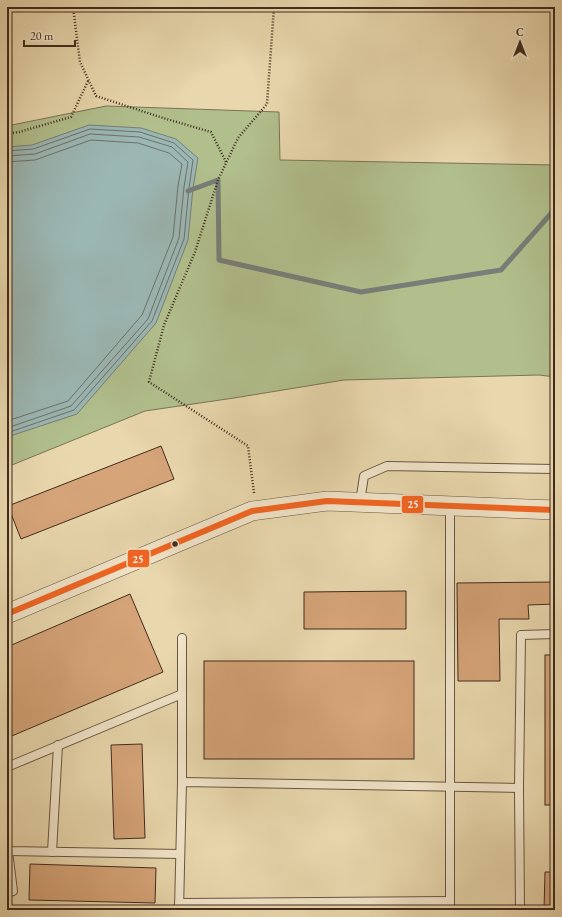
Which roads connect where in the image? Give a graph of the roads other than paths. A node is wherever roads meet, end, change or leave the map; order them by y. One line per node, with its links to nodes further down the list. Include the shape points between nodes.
1 (555, 469): 2 (lane, via 387,466 364,476)
2 (360, 502): 3 (street); 5 (street, via 327,501 252,511)
3 (450, 506): 4 (street); 12 (lane)
4 (555, 510)
5 (7, 614)
6 (555, 634): 13 (lane, via 521,635)
7 (182, 638): 8 (lane)
8 (182, 694): 9 (lane); 11 (lane)
9 (58, 745): 10 (lane); 15 (lane)
10 (7, 767)
11 (182, 782): 12 (lane); 16 (lane)
12 (450, 786): 13 (lane); 18 (lane)
13 (519, 788): 21 (lane)
14 (7, 850): 15 (lane); 17 (lane, via 13,891)
15 (52, 852): 16 (lane)
16 (180, 854): 19 (lane)
17 (7, 893)
18 (450, 901): 19 (lane); 20 (lane)
19 (179, 906)
20 (450, 910)
21 (520, 910)

